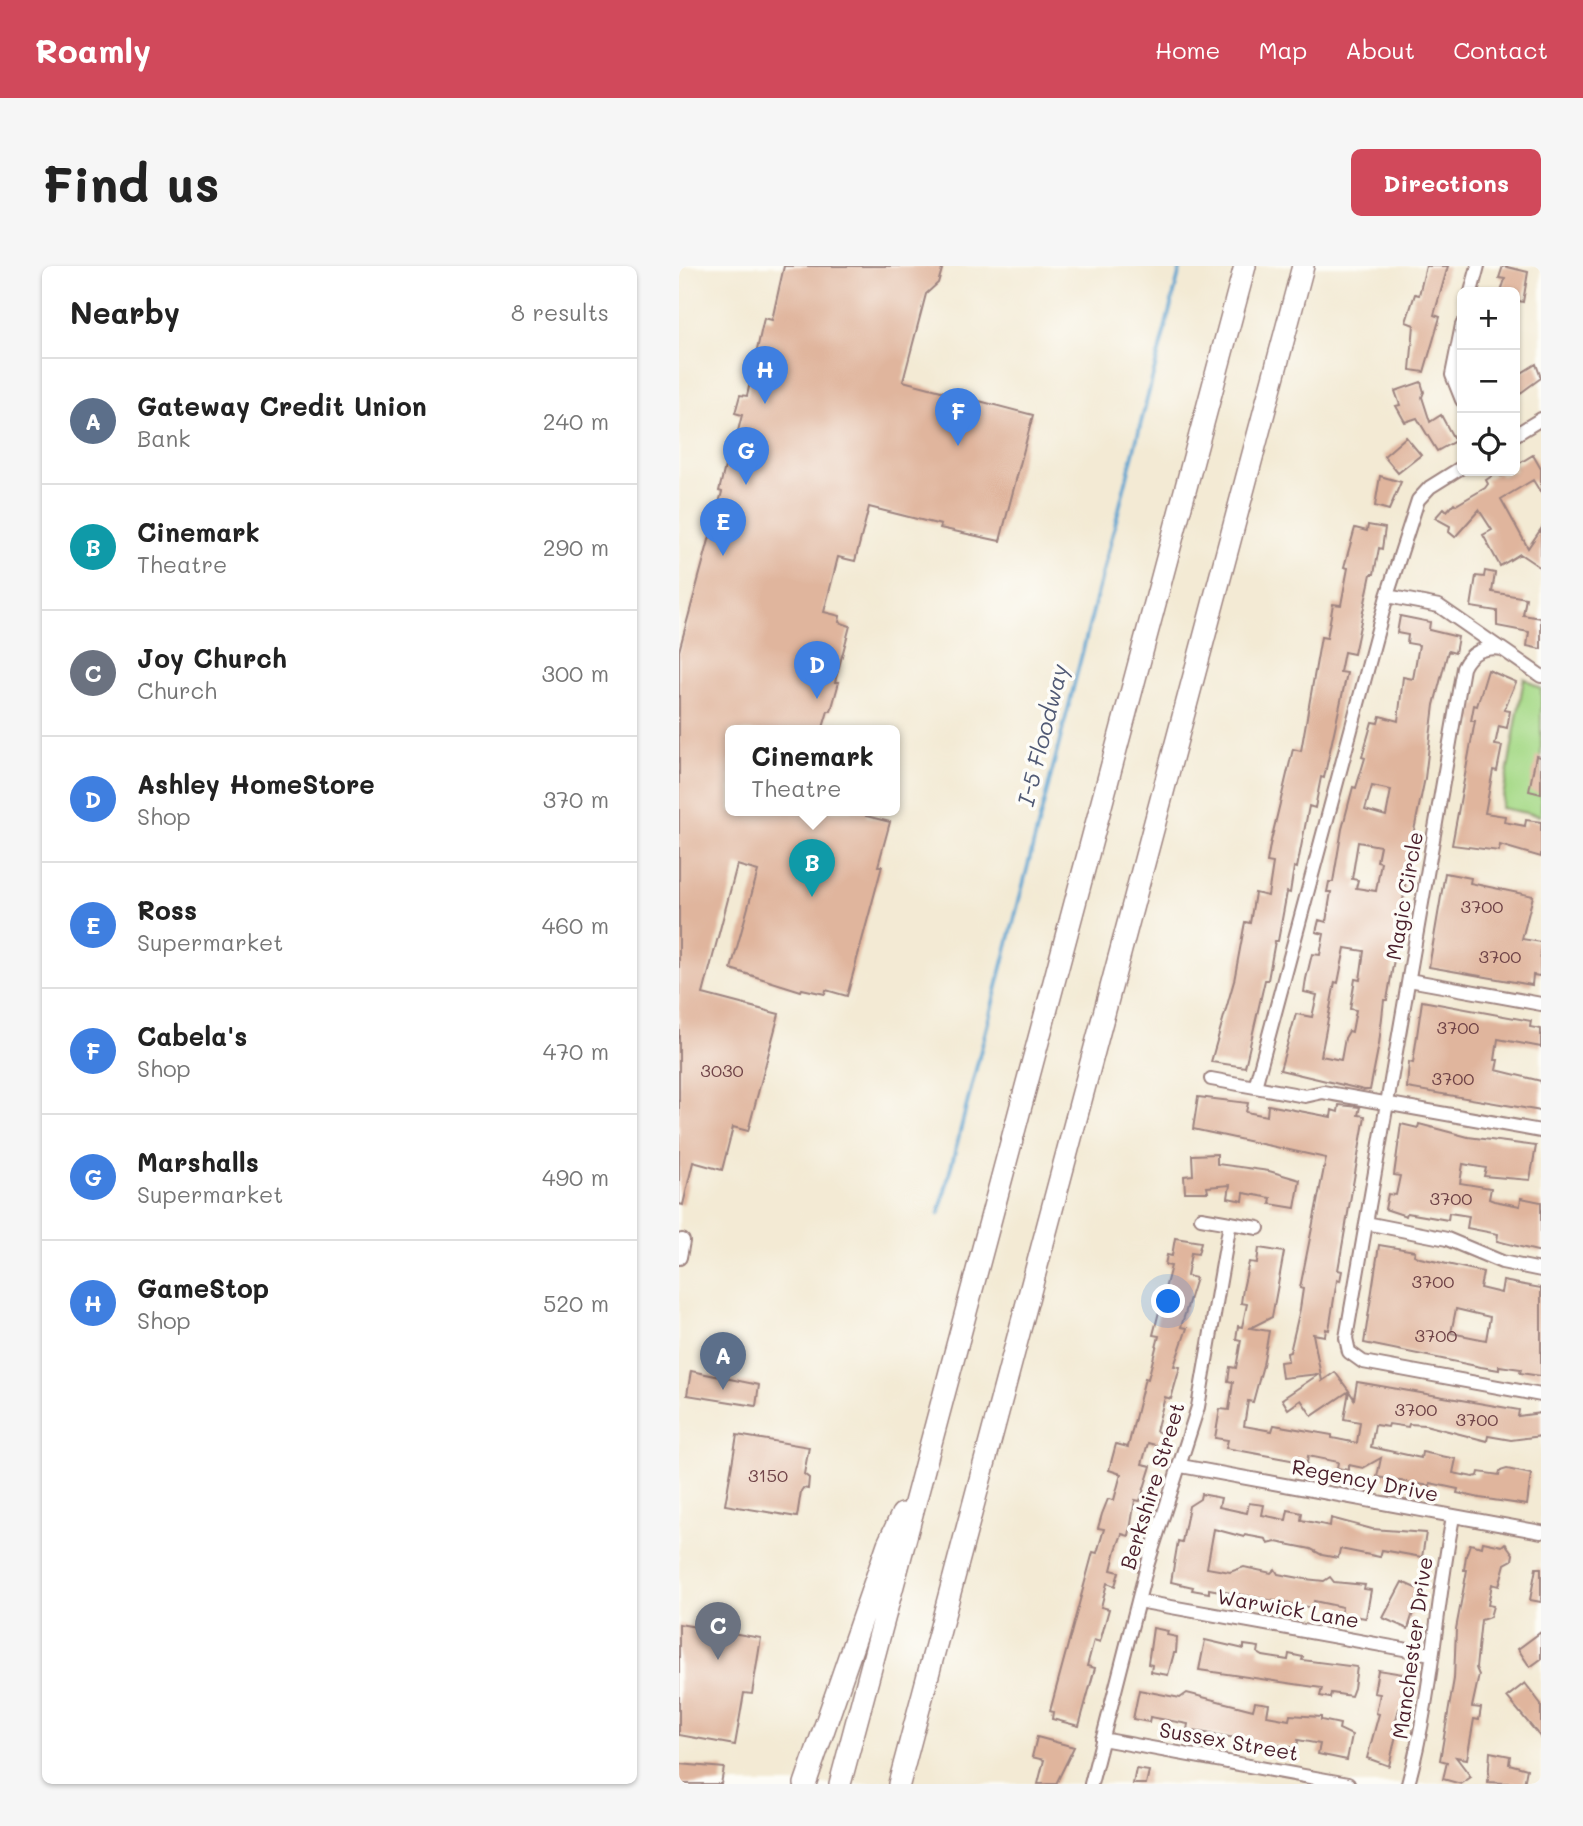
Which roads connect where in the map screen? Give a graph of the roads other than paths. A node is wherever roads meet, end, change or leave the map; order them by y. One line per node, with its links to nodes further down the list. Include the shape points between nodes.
1 (1245, 266): 27 (highway)
2 (1303, 266): 36 (highway)
3 (1478, 266): 4 (street)
4 (1472, 287)
5 (1457, 350): 6 (street, via 1452,375)
6 (1457, 388)
7 (1541, 419): 8 (street)
8 (1520, 432)
9 (1457, 470): 10 (street, via 1425,492 1415,506)
10 (1387, 596): 11 (street, via 1434,604); 16 (street)
11 (1502, 649): 12 (street); 13 (street, Magic Circle, via 1482,649 1463,668)
12 (1541, 676)
13 (1409, 980): 14 (street); 17 (street, Magic Circle)
14 (1541, 1004)
15 (1211, 1079): 16 (street)
16 (1255, 1087): 17 (street, via 1305,1096 1323,1092)
17 (1387, 1104): 18 (street); 21 (street, Magic Circle)
18 (1541, 1131)
19 (1201, 1218): 20 (street)
20 (1230, 1223): 22 (street); 28 (street, Berkshire Street, via 1203,1383)
21 (1366, 1223): 25 (street, via 1447,1239 1502,1262); 26 (street, Magic Circle, via 1346,1338 1349,1352 1371,1364)
22 (1258, 1228)
23 (682, 1241): 24 (street)
24 (679, 1257)
25 (1541, 1270)
26 (1541, 1395)
27 (929, 1455): 34 (highway, via 888,1544); 35 (highway)
28 (1181, 1466): 29 (street, Regency Drive); 31 (street, Berkshire Street)
29 (1453, 1517): 30 (street, Regency Drive); 32 (street, Manchester Drive)
30 (1541, 1532)
31 (1138, 1601): 32 (street, Warwick Lane); 33 (street, Berkshire Street)
32 (1431, 1654): 39 (street, Manchester Drive, via 1423,1721)
33 (1102, 1738): 37 (street, Berkshire Street); 38 (street, Sussex Street)
34 (805, 1784)
35 (840, 1784)
36 (899, 1784)
37 (1091, 1784)
38 (1348, 1784)
39 (1408, 1784)

